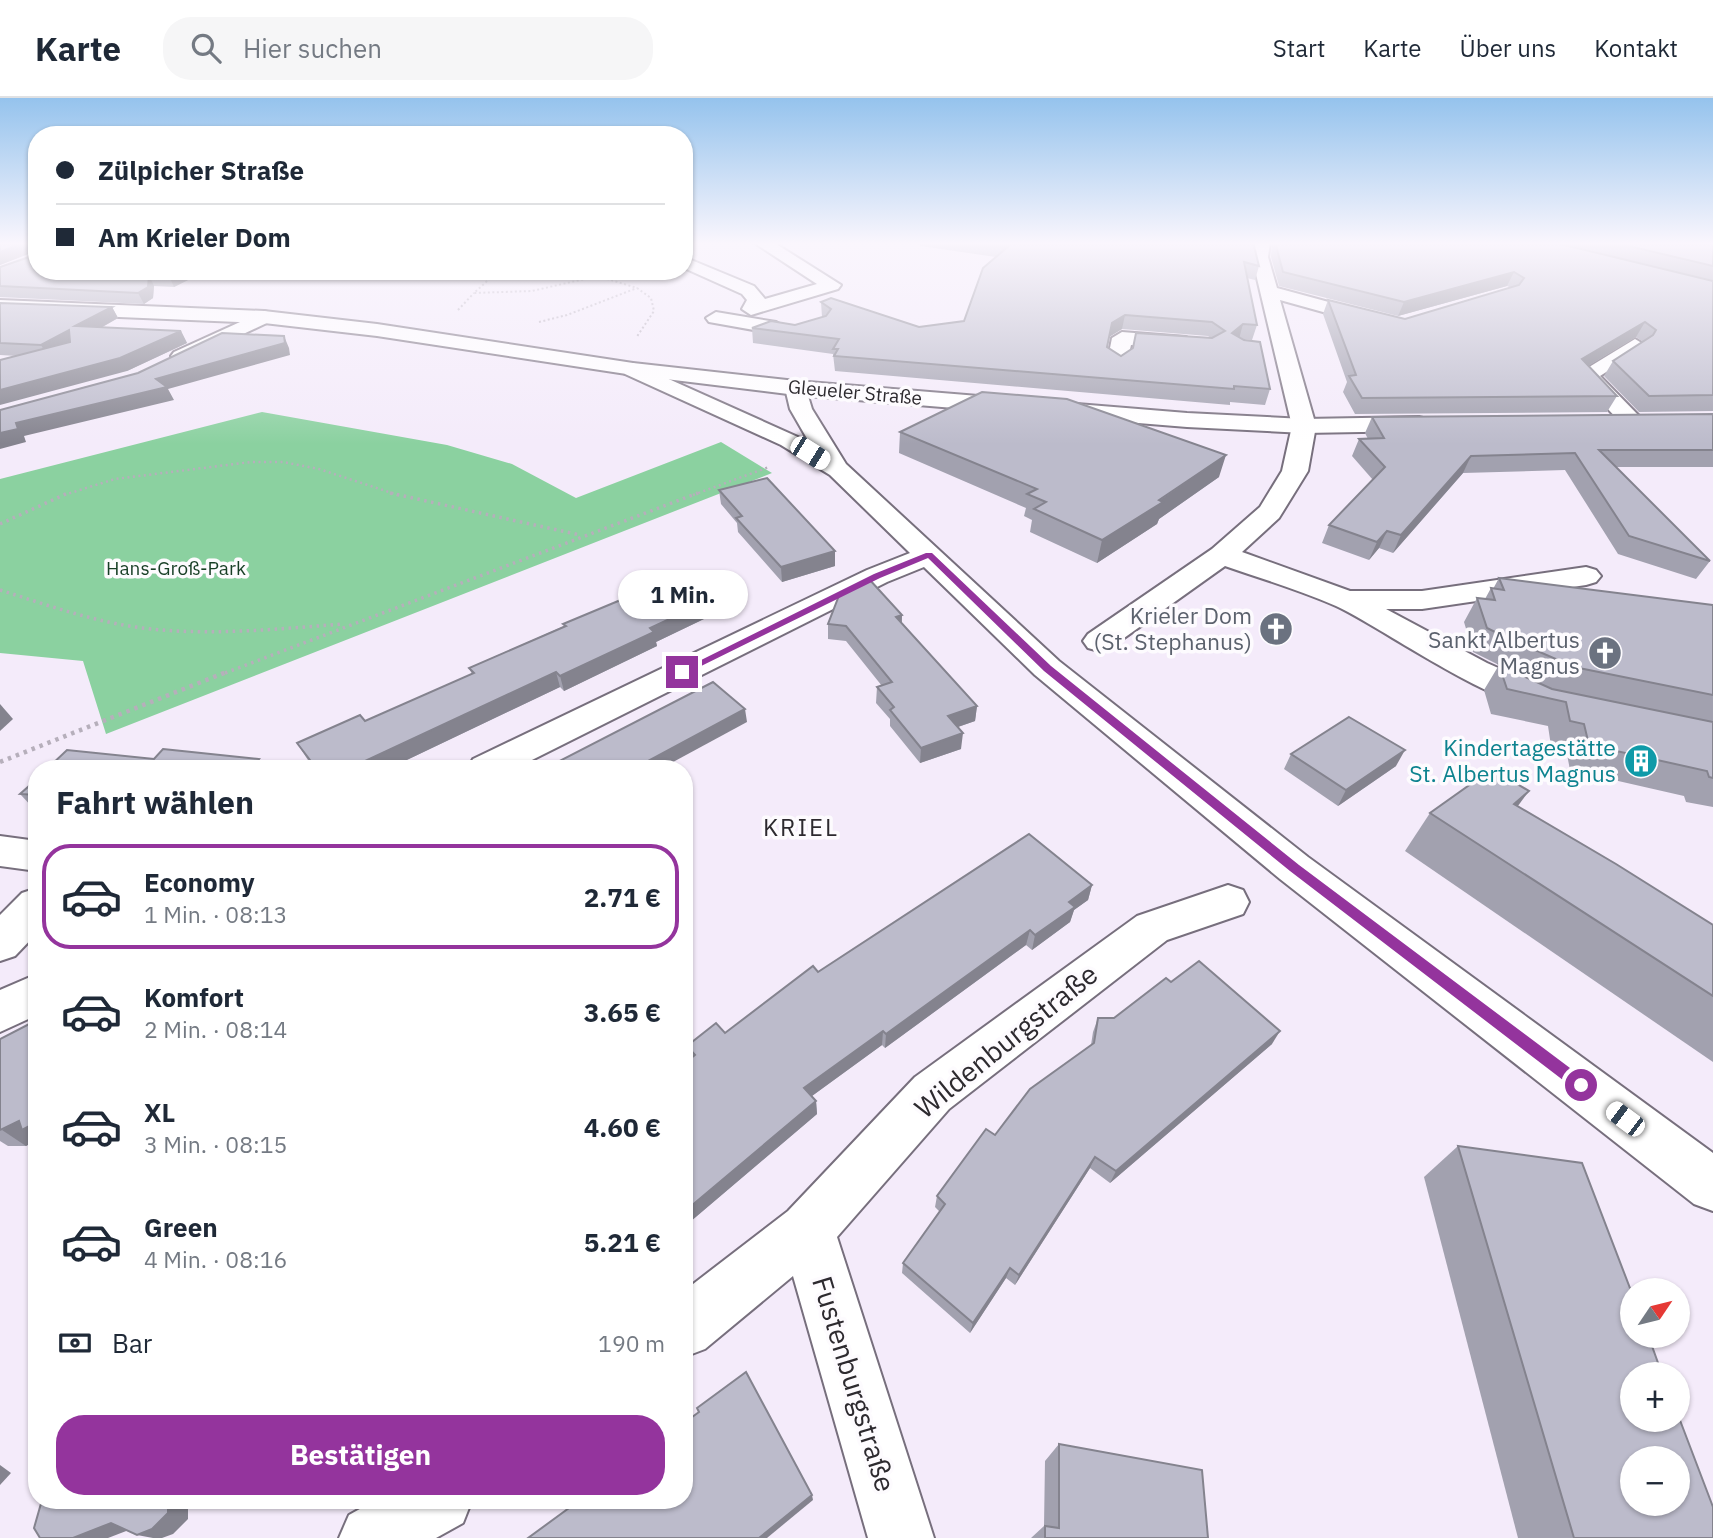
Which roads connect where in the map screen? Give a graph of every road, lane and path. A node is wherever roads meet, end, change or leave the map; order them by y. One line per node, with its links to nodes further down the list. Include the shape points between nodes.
1 (77, 309): 8 (street, Gleueler Straße)
2 (458, 309): 7 (path)
3 (582, 309): 10 (path)
4 (654, 309): 13 (path)
5 (1276, 309): 17 (street)
6 (1338, 309): 11 (street)
7 (453, 314)
8 (264, 317): 19 (street); 20 (street, Gleueler Straße)
9 (716, 318): 12 (street)
10 (538, 322)
11 (1398, 325)
12 (795, 331)
13 (636, 338)
14 (1208, 345): 18 (street, via 1122,338)
15 (1635, 345): 23 (street, via 1587,375)
16 (1265, 349): 17 (street)
17 (1286, 351): 26 (street)
18 (1117, 363)
19 (159, 367)
20 (633, 369): 21 (street, Gleueler Straße); 27 (street, via 789,440)
21 (796, 388): 26 (street, Gleueler Straße); 27 (street)
22 (1603, 418): 23 (street)
23 (1629, 418): 24 (street)
24 (1653, 419)
25 (1445, 423): 26 (street, Gleueler Straße)
26 (1304, 426): 31 (street, via 1295,471 1270,512)
27 (824, 461): 29 (path); 30 (street)
28 (0, 524): 29 (path, via 76,490 115,479 283,462 319,469 388,494)
29 (581, 536): 35 (path)
30 (929, 555): 38 (street, via 877,576); 47 (street, via 1047,668 1294,868)
31 (1222, 555): 34 (street); 36 (street)
32 (1586, 576): 34 (street, via 1422,600)
33 (0, 590): 35 (path, via 74,614 153,629 212,631)
34 (1347, 600): 37 (street, via 1475,670 1547,703)
35 (349, 624): 39 (path)
36 (1099, 641)
37 (1572, 708)
38 (502, 760)
39 (0, 762)
40 (0, 851): 41 (street)
41 (28, 855)
42 (1228, 902): 48 (street, Wildenburgstraße, via 1152,928 932,1093)
43 (28, 914): 44 (street)
44 (2, 941)
45 (28, 998): 46 (street)
46 (0, 1012)
47 (1713, 1185)
48 (807, 1230): 49 (street, Wildenburgstraße); 52 (street, Fustenburgstraße)
49 (693, 1321)
50 (424, 1509): 51 (street)
51 (372, 1538)
52 (901, 1538)

